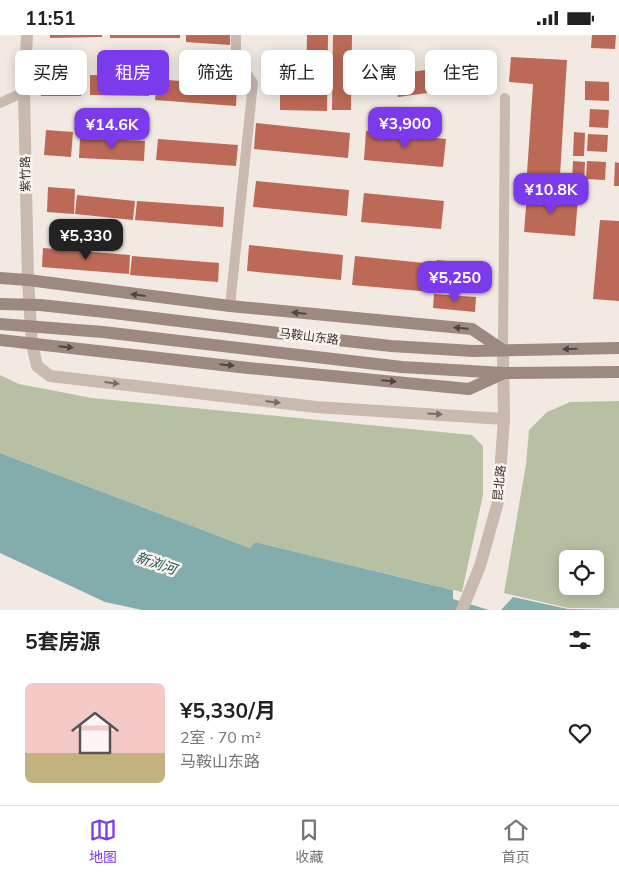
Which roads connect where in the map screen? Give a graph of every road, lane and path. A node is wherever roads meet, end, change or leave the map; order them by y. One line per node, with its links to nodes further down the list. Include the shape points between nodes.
1 (27, 35): 3 (street, 紫竹路)
2 (236, 35): 11 (street, via 236,58 254,83)
3 (26, 50)
4 (16, 95): 7 (street)
5 (24, 95): 9 (street, 紫竹路)
6 (505, 98): 16 (street)
7 (0, 103)
8 (0, 278): 9 (main road)
9 (28, 280): 11 (main road, one-way to 9); 14 (street, 紫竹路)
10 (0, 304): 16 (main road, 马鞍山东路, bridge, via 105,311 391,346)
11 (230, 307): 16 (main road, one-way to 11, via 472,329)
12 (0, 324): 18 (main road, 马鞍山东路, bridge, via 103,332 402,367)
13 (0, 340): 14 (main road)
14 (32, 344): 18 (main road, one-way to 18, via 469,389); 19 (street, 紫竹路, one-way to 19, via 37,366 50,376 316,407)
15 (619, 348): 16 (main road, 马鞍山东路, one-way to 16)
16 (503, 350): 18 (street, 昆北路)
17 (619, 372): 18 (main road, 马鞍山东路)
18 (504, 373): 19 (street, 昆北路)
19 (504, 419): 20 (street, 昆北路, via 498,502 480,566)
20 (462, 610)

